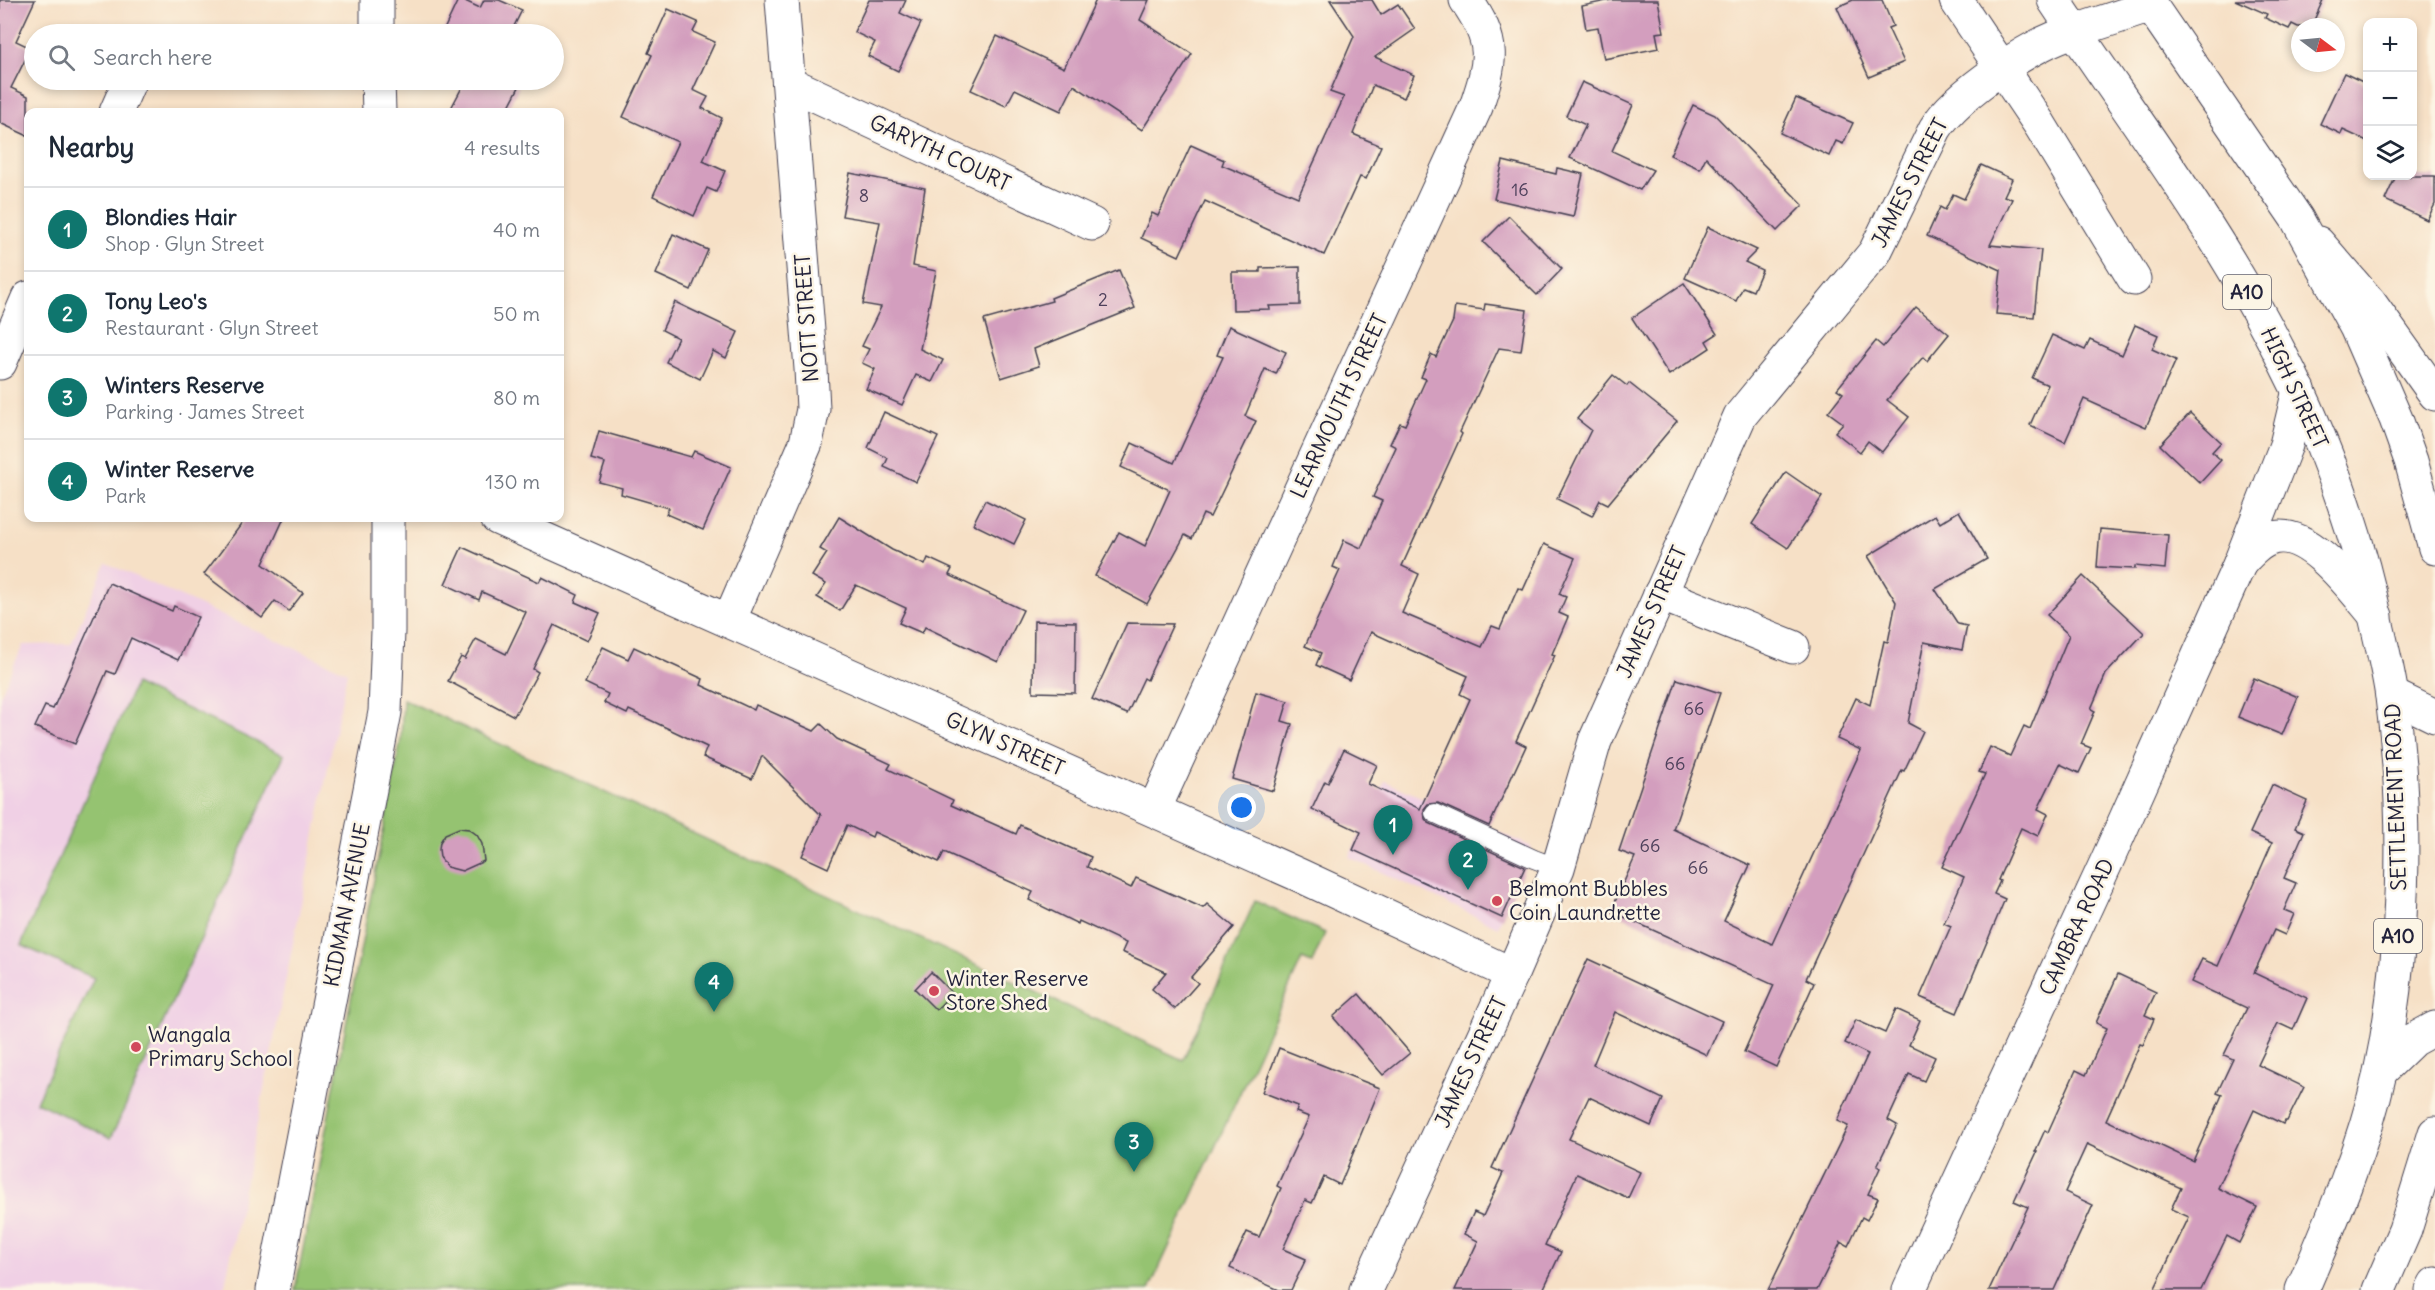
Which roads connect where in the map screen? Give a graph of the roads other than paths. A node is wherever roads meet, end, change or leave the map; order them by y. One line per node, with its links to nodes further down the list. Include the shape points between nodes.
1 (377, 0): 7 (main road)
2 (782, 0): 10 (main road, NOTT STREET)
3 (1466, 0): 33 (main road, LEARMOUTH STREET, via 1483,26 1489,48 1488,70 1476,107)
4 (1956, 0): 9 (main road)
5 (2054, 0): 8 (main road, HIGH STREET / A10)
6 (2153, 2): 8 (main road, JAMES STREET); 15 (main road)
7 (377, 24)
8 (2075, 31): 9 (main road, JAMES STREET, via 2042,42); 20 (main road, HIGH STREET / A10, via 2194,206 2258,311)
9 (2002, 69): 17 (main road); 26 (main road, JAMES STREET, via 1964,96 1941,119 1875,252 1740,416)
10 (789, 83): 16 (main road, GARYTH COURT); 28 (main road, NOTT STREET, via 813,408 806,443)
11 (126, 90): 13 (main road)
12 (378, 90): 14 (main road)
13 (118, 108)
14 (379, 108)
15 (2297, 219): 21 (main road, via 2370,303); 24 (main road, via 2379,376 2411,461)
16 (1092, 224)
17 (2134, 279)
18 (18, 299): 19 (main road)
19 (0, 363)
20 (2299, 390): 25 (main road, CAMBRA ROAD, via 2286,446); 27 (main road, HIGH STREET / A10, via 2340,492)
21 (2435, 394)
22 (388, 522): 41 (main road, KIDMAN AVENUE, via 385,712)
23 (506, 522): 28 (main road, GLYN STREET)
24 (2435, 548)
25 (2240, 563): 27 (main road, CAMBRA ROAD, via 2268,540 2296,540 2344,579); 43 (main road, CAMBRA ROAD, via 2097,885)
26 (1660, 594): 29 (main road); 35 (main road, JAMES STREET, via 1594,741)
27 (2376, 616): 30 (main road, HIGH STREET / A10)
28 (729, 621): 33 (main road, GLYN STREET)
29 (1793, 647)
30 (2391, 690): 31 (main road); 32 (main road); 38 (main road, SETTLEMENT ROAD / A10, via 2400,808 2400,907 2394,987)
31 (2435, 691)
32 (2435, 716)
33 (1154, 810): 36 (main road, GLYN STREET)
34 (1434, 813): 35 (lane)
35 (1558, 868): 36 (main road, JAMES STREET)
36 (1512, 974): 42 (main road, JAMES STREET)
37 (2435, 1028): 38 (main road, via 2413,1040)
38 (2380, 1072): 44 (main road, SETTLEMENT ROAD / A10, via 2351,1173)
39 (2435, 1133): 45 (main road, via 2404,1230)
40 (2435, 1284): 46 (main road)
41 (273, 1290)
42 (1366, 1290)
43 (1909, 1290)
44 (2302, 1290)
45 (2379, 1290)
46 (2432, 1290)

